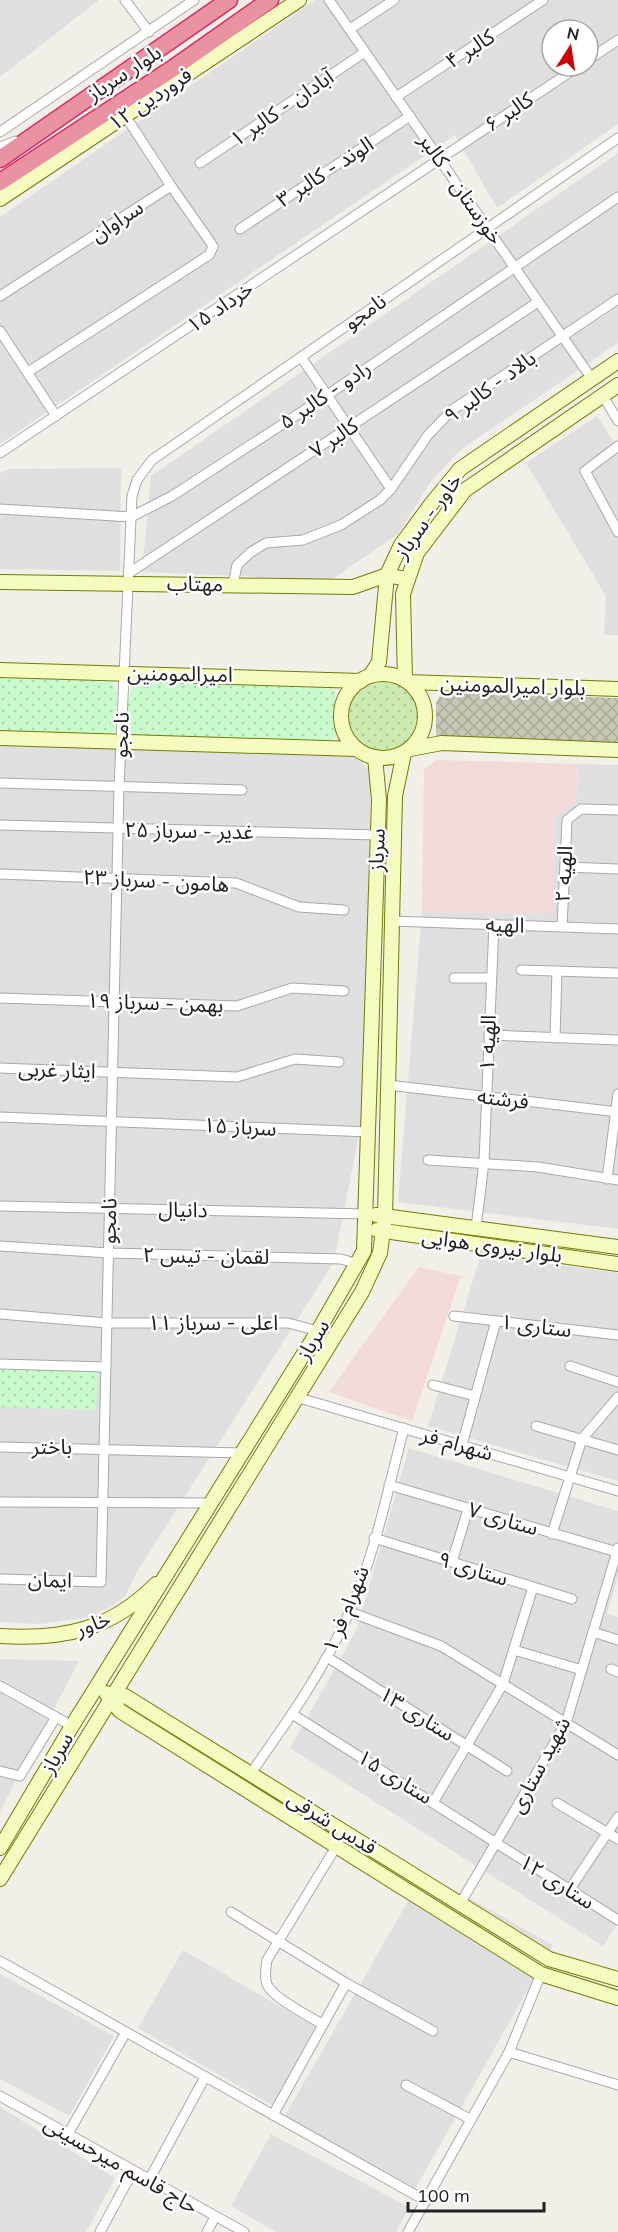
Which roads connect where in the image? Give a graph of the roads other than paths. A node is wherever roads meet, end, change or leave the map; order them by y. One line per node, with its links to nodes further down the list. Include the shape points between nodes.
1 (125, 0): 11 (street)
2 (194, 0): 11 (street)
3 (229, 0): 18 (highway, بلوار سرباز)
4 (270, 0): 12 (highway, بلوار سرباز)
5 (299, 0): 10 (street, ۱۲ فروردین)
6 (329, 0): 9 (street, خوزستان - کالبر)
7 (394, 0): 9 (street)
8 (543, 0): 17 (street, کالبر ۴)
9 (350, 29): 14 (street, خوزستان - کالبر)
10 (255, 30): 12 (street); 34 (street, ۱۲ فروردین)
11 (150, 32): 24 (street)
12 (220, 36): 21 (highway, بلوار سرباز)
13 (618, 40): 15 (street)
14 (365, 52): 17 (street, خوزستان - کالبر); 30 (street, آبادان - کالبر ۱)
15 (600, 52)
16 (561, 78): 29 (street, کالبر ۶)
17 (396, 97): 20 (street, خوزستان - کالبر)
18 (84, 102): 19 (highway, بلوار سرباز); 21 (highway, via 86,113)
19 (67, 113): 23 (highway, via 76,117); 25 (highway, بلوار سرباز)
20 (410, 116): 29 (street, خوزستان - کالبر); 36 (street, الوند - کالبر ۳)
21 (97, 118): 23 (highway, بلوار سرباز)
22 (130, 123): 32 (street)
23 (77, 130): 31 (highway, بلوار سرباز)
24 (0, 132)
25 (38, 134): 27 (street); 28 (highway, بلوار سرباز)
26 (618, 138): 35 (street, نامجو)
27 (0, 147)
28 (0, 159)
29 (439, 159): 35 (street, خوزستان - کالبر); 50 (street, ۱۵ خرداد)
30 (200, 163)
31 (0, 182)
32 (171, 186): 38 (street, سراوان); 45 (street, via 211,243 209,255)
33 (618, 197): 37 (street, رادو - کالبر ۵)
34 (0, 199)
35 (486, 227): 37 (street, خوزستان - کالبر); 43 (street, نامجو)
36 (240, 229)
37 (515, 267): 40 (street, خوزستان - کالبر); 48 (street, رادو - کالبر ۵)
38 (0, 296)
39 (618, 299): 42 (street, بالاد - کالبر ۹)
40 (538, 302): 42 (street, خوزستان - کالبر); 52 (street, کالبر ۷)
41 (0, 331): 45 (street)
42 (562, 336): 46 (street, خوزستان - کالبر); 55 (street, بالاد - کالبر ۹, via 452,410 428,435)
43 (301, 357): 48 (street); 57 (street, نامجو, via 152,460 136,480)
44 (618, 361): 46 (street, خاور - سرباز)
45 (28, 372): 50 (street)
46 (592, 379): 59 (street, خاور - سرباز, via 460,469 401,545)
47 (618, 385): 49 (street, خاور - سرباز)
48 (326, 396): 52 (street); 57 (street, رادو - کالبر ۵, via 172,496)
49 (603, 396): 51 (street); 61 (street, خاور - سرباز, via 465,490 417,553)
50 (56, 416): 54 (street, ۱۵ خرداد)
51 (618, 421)
52 (349, 429): 55 (street); 60 (street, کالبر ۷)
53 (618, 446): 58 (street, via 585,471)
54 (0, 453)
55 (391, 489): 63 (street, بالاد - کالبر ۹, via 341,525 303,540 266,543 251,552 237,564)
56 (0, 509): 57 (street)
57 (131, 517): 60 (street, نامجو)
58 (618, 532)
59 (387, 575): 61 (street); 63 (street, مهتاب, via 353,587); 66 (street, خاور - سرباز, via 379,662)
60 (129, 578): 62 (street, مهتاب); 63 (street, مهتاب); 65 (street, نامجو)
61 (406, 579): 67 (street, خاور - سرباز)
62 (0, 582)
63 (233, 585)
64 (0, 670): 65 (street, امیرالمومنین)
65 (123, 673): 66 (street, امیرالمومنین); 70 (street, نامجو)
66 (366, 679): 67 (street, via 388,675); 71 (street, via 351,690 341,715 346,734)
67 (406, 681): 68 (street, بلوار امیرالمومنین); 73 (street, via 420,697 426,715 424,728)
68 (618, 689)
69 (0, 738): 70 (street)
70 (121, 742): 71 (street); 76 (street, نامجو)
71 (357, 749): 74 (street)
72 (618, 750): 73 (street, via 442,743)
73 (407, 751): 74 (street, via 394,757); 88 (street, سرباز, via 395,796)
74 (375, 757): 81 (street, سرباز)
75 (0, 783): 76 (street)
76 (120, 787): 77 (street); 80 (street, نامجو)
77 (242, 790)
78 (618, 810): 82 (street, الهیه ۲, via 581,809 567,820)
79 (0, 825): 80 (street, غدیر - سرباز ۲۵)
80 (119, 829): 81 (street, غدیر - سرباز ۲۵); 85 (street, نامجو)
81 (378, 835): 87 (street, سرباز)
82 (565, 867): 83 (street); 90 (street, الهیه ۲)
83 (618, 869)
84 (0, 874): 85 (street, هامون - سرباز ۲۳)
85 (118, 878): 86 (street, هامون - سرباز ۲۳, via 236,883 298,907); 99 (street, نامجو)
86 (344, 910)
87 (374, 921): 88 (street); 112 (street, سرباز)
88 (392, 921): 89 (street, الهیه); 106 (street, سرباز)
89 (494, 924): 90 (street, الهیه); 96 (street, الهیه ۱)
90 (562, 927): 91 (street, الهیه)
91 (618, 928)
92 (521, 970): 93 (street)
93 (557, 971): 94 (street); 101 (street)
94 (618, 973)
95 (454, 978): 96 (street)
96 (491, 978): 100 (street, الهیه ۱)
97 (344, 991): 99 (street, بهمن - سرباز ۱۹, via 292,988 237,1006)
98 (0, 998): 99 (street, بهمن - سرباز ۱۹)
99 (115, 1001): 105 (street, نامجو)
100 (489, 1035): 101 (street); 108 (street, الهیه ۱)
101 (555, 1038): 102 (street)
102 (618, 1040)
103 (339, 1062): 105 (street, ایثار غربی, via 295,1059 237,1077)
104 (0, 1068): 105 (street, ایثار غربی)
105 (113, 1071): 111 (street, نامجو)
106 (388, 1085): 108 (street, فرشته); 120 (street, سرباز)
107 (618, 1094): 109 (street)
108 (486, 1097): 109 (street, فرشته); 114 (street, الهیه ۱)
109 (617, 1112): 115 (street)
110 (0, 1117): 111 (street, سرباز ۱۵)
111 (112, 1121): 112 (street, سرباز ۱۵); 118 (street, نامجو)
112 (369, 1132): 119 (street, سرباز)
113 (428, 1160): 114 (street)
114 (484, 1162): 115 (street); 121 (street, الهیه ۱)
115 (607, 1179): 116 (street)
116 (618, 1180)
117 (0, 1206): 118 (street, دانیال)
118 (110, 1208): 119 (street, دانیال); 126 (street, نامجو)
119 (366, 1214): 120 (street, بلوار نیروی هوایی); 122 (street, سرباز)
120 (385, 1216): 121 (street, بلوار نیروی هوایی); 123 (street, سرباز)
121 (476, 1228): 125 (street, بلوار نیروی هوایی)
122 (366, 1229): 123 (street, بلوار نیروی هوایی); 127 (street, سرباز)
123 (384, 1231): 128 (street, بلوار نیروی هوایی); 142 (street, سرباز, via 372,1274)
124 (0, 1246): 126 (street, لقمان - تیس ۲)
125 (615, 1246): 128 (street)
126 (109, 1253): 127 (street, لقمان - تیس ۲, via 341,1259); 132 (street, نامجو)
127 (358, 1264): 133 (street, سرباز)
128 (614, 1264)
129 (0, 1314): 132 (street, اعلی - سرباز ۱۱)
130 (454, 1316): 131 (street, ستاری ۱)
131 (496, 1321): 134 (street, ستاری ۱); 141 (street)
132 (107, 1323): 133 (street, اعلی - سرباز ۱۱, via 288,1323); 137 (street, نامجو)
133 (318, 1331): 140 (street, سرباز)
134 (618, 1335)
135 (0, 1365): 137 (street)
136 (570, 1366): 138 (street)
137 (106, 1367): 149 (street, نامجو)
138 (618, 1382)
139 (433, 1385): 141 (street)
140 (283, 1388): 142 (street); 151 (street, سرباز)
141 (475, 1396): 147 (street)
142 (296, 1397): 145 (street, شهرام فر); 180 (street, سرباز)
143 (618, 1397): 146 (street)
144 (537, 1426): 146 (street)
145 (404, 1428): 147 (street, شهرام فر); 153 (street, شهرام فر ۱)
146 (582, 1440): 150 (street); 152 (street)
147 (462, 1445): 152 (street, شهرام فر)
148 (0, 1447): 149 (street, باختر)
149 (104, 1448): 151 (street, باختر); 157 (street, نامجو)
150 (618, 1450)
151 (242, 1453): 156 (street, سرباز)
152 (570, 1477): 154 (street, شهرام فر); 159 (street)
153 (389, 1485): 158 (street, ستاری ۷); 160 (street, شهرام فر ۱)
154 (618, 1491)
155 (0, 1502): 157 (street)
156 (210, 1503): 157 (street); 163 (street, سرباز)
157 (103, 1504): 165 (street, نامجو)
158 (468, 1509): 159 (street, ستاری ۷); 162 (street)
159 (552, 1534): 161 (street, ستاری ۷)
160 (374, 1538): 162 (street, ستاری ۹); 168 (street, شهرام فر ۱)
161 (617, 1550): 170 (street, شهید ستاری)
162 (452, 1562): 166 (street, ستاری ۹)
163 (170, 1570): 169 (street, خاور, via 130,1608); 172 (street, سرباز)
164 (0, 1579): 165 (street, ایمان)
165 (101, 1582)
166 (533, 1587): 167 (street, ستاری ۹); 174 (street)
167 (572, 1599)
168 (350, 1612): 175 (street, شهرام فر ۱); 177 (street, via 441,1646)
169 (111, 1619): 171 (street, خاور, via 85,1631 59,1635); 172 (street, via 131,1622)
170 (593, 1632): 173 (street); 176 (street, شهید ستاری)
171 (0, 1636)
172 (130, 1637): 179 (street, سرباز)
173 (618, 1640)
174 (514, 1650): 176 (street); 177 (street)
175 (327, 1657): 181 (street, شهرام فر ۱); 185 (street, ستاری ۱۳)
176 (582, 1670): 183 (street, شهید ستاری)
177 (503, 1684): 183 (street); 185 (street)
178 (0, 1686): 182 (street)
179 (98, 1687): 180 (street); 184 (street, سرباز)
180 (112, 1698): 189 (street, قدس شرقی, via 125,1696); 196 (street, via 120,1711); 198 (street, سرباز)
181 (292, 1714): 189 (street, شهرام فر ۱); 190 (street, ستاری ۱۵)
182 (56, 1717): 184 (street); 187 (street, via 20,1776)
183 (566, 1723): 186 (street); 195 (street, شهید ستاری)
184 (72, 1726): 197 (street, سرباز)
185 (467, 1745): 188 (street, ستاری ۱۳); 190 (street)
186 (618, 1755)
187 (0, 1771)
188 (507, 1771)
189 (251, 1773): 199 (street, قدس شرقی)
190 (434, 1801): 195 (street, ستاری ۱۵)
191 (557, 1803): 193 (street)
192 (618, 1817): 193 (street)
193 (608, 1832): 194 (street); 200 (street)
194 (618, 1839)
195 (497, 1843): 200 (street, ستاری ۱۲); 202 (street, شهید ستاری)
196 (336, 1847): 201 (street); 205 (street)
197 (0, 1848)
198 (0, 1879)
199 (424, 1881): 201 (street); 202 (street, قدس شرقی)
200 (570, 1889): 204 (street, ستاری ۱۲)
201 (414, 1895): 208 (street)
202 (460, 1904): 206 (street, قدس شرقی)
203 (231, 1912): 205 (street)
204 (618, 1920)
205 (279, 1941): 210 (street); 212 (street, via 267,1960 267,1986)
206 (549, 1959): 208 (street); 209 (street, قدس شرقی)
207 (0, 1961): 214 (street)
208 (541, 1974): 211 (street); 215 (street)
209 (618, 1979)
210 (346, 1983): 212 (street); 213 (street)
211 (618, 1998)
212 (322, 2024): 220 (street)
213 (433, 2031)
214 (126, 2032): 216 (street); 222 (street)
215 (508, 2052): 218 (street); 221 (street)
216 (205, 2077): 220 (street); 224 (street)
217 (406, 2085): 221 (street)
218 (618, 2085)
219 (0, 2096): 222 (street, حاج قاسم میرحسینی)
220 (273, 2115): 225 (street)
221 (470, 2119): 225 (street)
222 (68, 2134): 223 (street, حاج قاسم میرحسینی)
223 (133, 2171): 224 (street, حاج قاسم میرحسینی); 227 (street)
224 (149, 2180): 226 (street, حاج قاسم میرحسینی)
225 (426, 2201): 230 (street)
226 (215, 2217): 228 (street); 229 (street, حاج قاسم میرحسینی)
227 (100, 2232)
228 (207, 2232)
229 (244, 2232)
230 (408, 2232)

